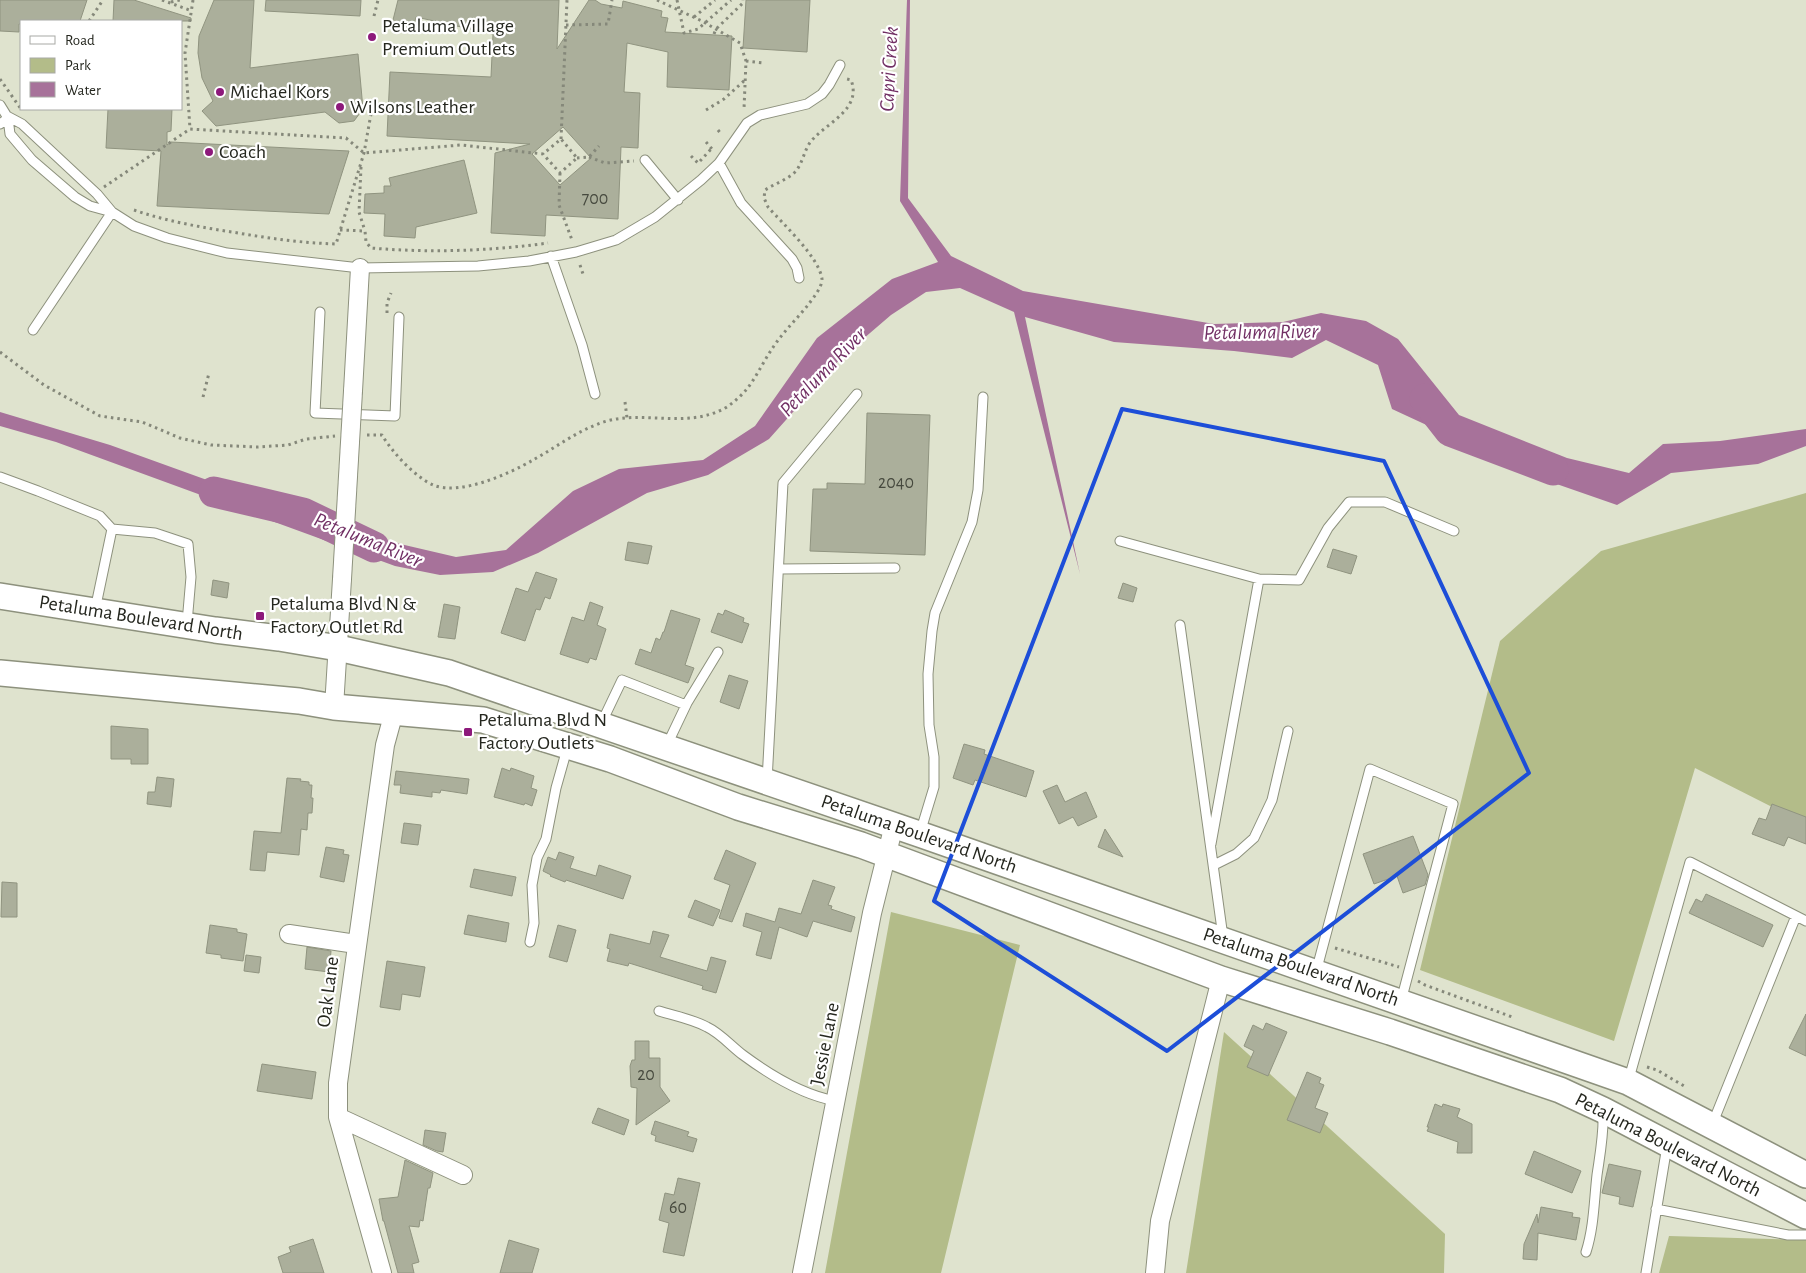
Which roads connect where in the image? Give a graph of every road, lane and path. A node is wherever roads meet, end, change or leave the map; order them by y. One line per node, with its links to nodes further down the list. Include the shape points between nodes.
1 (103, 0): 17 (path)
2 (164, 0): 3 (path); 14 (path)
3 (180, 0)
4 (193, 0): 14 (path)
5 (378, 0): 15 (path)
6 (567, 0): 19 (path)
7 (612, 0): 19 (path, via 608,24)
8 (657, 0): 13 (path)
9 (677, 0): 13 (path)
10 (715, 0): 16 (path)
11 (731, 0): 18 (path)
12 (743, 0): 20 (path)
13 (679, 10): 16 (path); 18 (path, via 684,33)
14 (192, 11): 37 (path, via 185,53)
15 (374, 16)
16 (694, 17): 18 (path)
17 (90, 20)
18 (705, 23): 20 (path)
19 (566, 25): 41 (path)
20 (716, 29): 21 (path); 22 (path, via 740,43)
21 (714, 34)
22 (746, 61): 23 (path); 26 (path)
23 (764, 63)
24 (840, 65): 53 (lane, via 822,94 807,104 760,115 748,123)
25 (0, 79): 31 (path)
26 (745, 79): 32 (path); 33 (path, via 724,99)
27 (847, 79): 81 (path, via 851,80 853,94 841,116 807,146 795,171 765,190 768,207 818,266 822,281 817,292 772,347 746,390 733,403 719,412 694,418)
28 (374, 97): 45 (path)
29 (0, 105): 35 (lane)
30 (749, 106): 32 (path)
31 (20, 108)
32 (744, 109): 34 (path)
33 (706, 110)
34 (738, 115)
35 (8, 117): 36 (lane); 59 (lane, via 22,124); 59 (lane, via 10,134 32,160 84,203)
36 (0, 124)
37 (190, 129): 45 (path, via 346,138); 56 (path, via 101,189)
38 (726, 129): 40 (path)
39 (718, 130): 40 (path)
40 (722, 135): 44 (path)
41 (561, 138): 46 (path); 49 (path)
42 (706, 142): 44 (path)
43 (599, 146): 48 (path)
44 (712, 149): 52 (path)
45 (364, 152): 46 (path, via 461,145); 50 (path)
46 (543, 154): 55 (path)
47 (692, 156): 52 (path)
48 (589, 157): 49 (path); 51 (path, via 605,163)
49 (577, 158): 55 (path)
50 (362, 160): 60 (path); 61 (path, via 360,212)
51 (645, 160): 57 (lane)
52 (698, 163): 54 (path)
53 (719, 163): 57 (lane); 70 (lane, via 741,203 792,259)
54 (693, 168)
55 (560, 173): 63 (path, via 559,205)
56 (108, 194)
57 (678, 200): 66 (lane, via 655,218 616,240)
58 (129, 208): 60 (path, via 188,225 304,243 336,244)
59 (112, 212): 68 (lane, via 134,226 167,238 227,253); 73 (lane)
60 (340, 230): 61 (path)
61 (365, 231): 65 (path, via 366,242 371,248 476,250)
62 (580, 236): 63 (path)
63 (572, 239): 64 (path)
64 (564, 240)
65 (556, 241)
66 (552, 256): 68 (lane, via 478,266); 76 (lane)
67 (580, 265): 69 (path)
68 (360, 268): 95 (street, bridge)
69 (583, 274)
70 (799, 278)
71 (320, 312): 72 (lane, via 315,413 395,416)
72 (399, 317)
73 (33, 330)
74 (0, 352): 82 (path, via 44,385 100,416 142,422 180,438 211,445 258,447 288,445 323,436)
75 (209, 373): 78 (path)
76 (595, 394)
77 (857, 394): 89 (lane, via 783,484)
78 (203, 397)
79 (982, 397): 107 (lane, via 978,490 972,522 935,613 932,631 928,674 934,787)
80 (625, 402): 81 (path)
81 (627, 418): 83 (path, via 584,430 513,471 463,488 434,485 405,463 382,435)
82 (343, 436)
83 (363, 436)
84 (0, 477): 85 (lane, via 100,516)
85 (112, 529): 92 (lane); 94 (lane, via 155,533 188,544 191,577)
86 (1454, 531): 90 (lane, via 1385,502 1349,502 1328,528 1299,580)
87 (1120, 541): 90 (lane)
88 (895, 568): 89 (lane)
89 (779, 569): 105 (lane)
90 (1259, 579): 108 (lane)
91 (0, 596): 92 (main road, Petaluma Boulevard North)
92 (95, 611): 94 (main road, Petaluma Boulevard North)
93 (1180, 625): 108 (lane)
94 (187, 626): 95 (main road, Petaluma Boulevard North)
95 (338, 648): 99 (street); 101 (main road, Petaluma Boulevard North, via 449,673)
96 (718, 652): 98 (lane)
97 (0, 673): 99 (main road, Petaluma Boulevard North)
98 (686, 705): 101 (lane, via 622,680); 104 (lane)
99 (334, 707): 100 (main road, Petaluma Boulevard North)
100 (394, 712): 103 (main road, Petaluma Boulevard North, via 483,720); 116 (street, Oak Lane, via 385,745)
101 (601, 725): 104 (main road, Petaluma Boulevard North)
102 (1288, 731): 110 (lane, via 1272,800 1254,838 1236,854)
103 (568, 746): 109 (main road, Petaluma Boulevard North, via 738,807); 115 (lane, via 546,839 536,858 532,885 534,923)
104 (666, 747): 105 (main road, Petaluma Boulevard North)
105 (767, 781): 106 (main road, Petaluma Boulevard North)
106 (894, 825): 107 (main road, Petaluma Boulevard North); 109 (street, Jessie Lane)
107 (920, 834): 114 (main road, Petaluma Boulevard North)
108 (1211, 844): 110 (lane)
109 (886, 855): 118 (main road, Petaluma Boulevard North); 122 (street, Jessie Lane)
110 (1214, 865): 114 (lane)
111 (1796, 916): 112 (lane); 121 (lane, via 1690,862); 125 (lane)
112 (1806, 921)
113 (289, 934): 116 (street)
114 (1223, 940): 117 (main road, Petaluma Boulevard North)
115 (530, 942)
116 (356, 944): 124 (street, Oak Lane, via 338,1082)
117 (1316, 972): 119 (main road, Petaluma Boulevard North); 119 (lane, via 1370,769 1453,804)
118 (1221, 979): 123 (main road, Petaluma Boulevard North, via 1560,1090); 135 (street, via 1160,1221)
119 (1401, 1002): 121 (main road, Petaluma Boulevard North)
120 (659, 1011): 122 (lane, via 708,1027 782,1080 818,1098)
121 (1628, 1082): 125 (main road, Petaluma Boulevard North)
122 (836, 1101): 134 (street, Jessie Lane)
123 (1603, 1110): 126 (main road, Petaluma Boulevard North); 132 (lane, via 1604,1134 1591,1236)
124 (338, 1117): 127 (street); 133 (street, Oak Lane)
125 (1712, 1125): 128 (main road, Petaluma Boulevard North)
126 (1667, 1143): 129 (lane); 130 (main road, Petaluma Boulevard North)
127 (463, 1175)
128 (1806, 1175)
129 (1656, 1209): 131 (lane, via 1788,1235); 136 (lane)
130 (1806, 1216)
131 (1806, 1235)
132 (1586, 1252)
133 (382, 1273)
134 (802, 1273)
135 (1156, 1273)
136 (1646, 1273)

